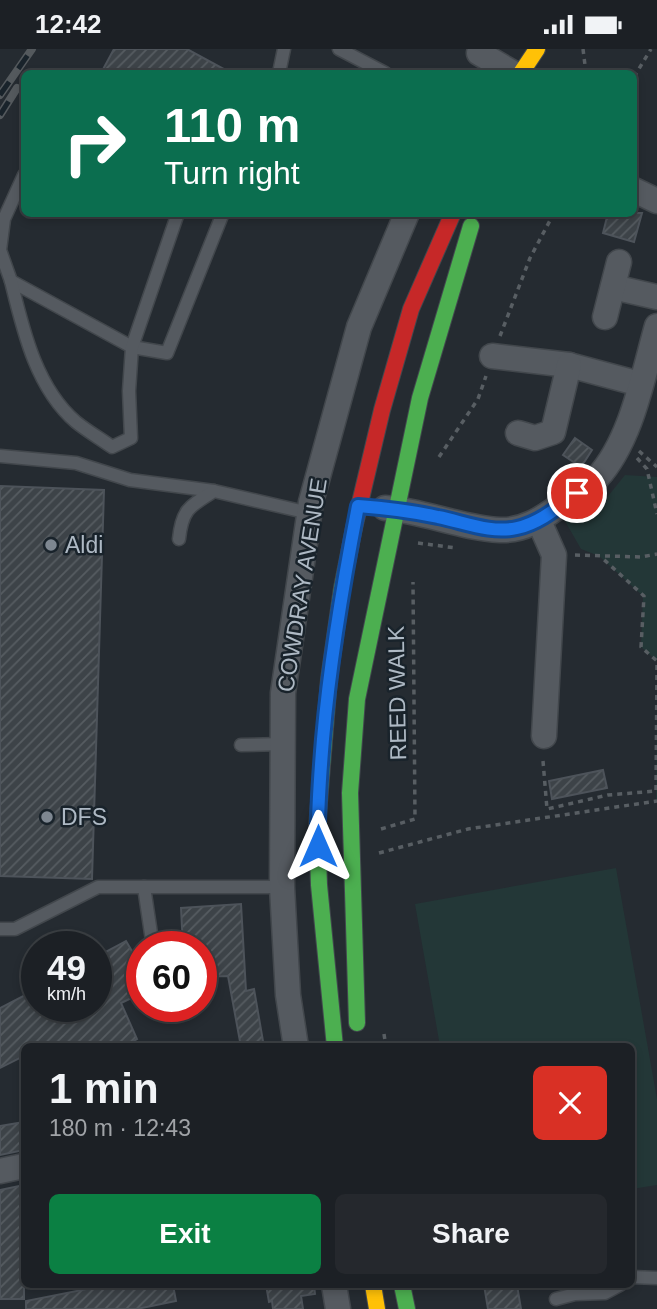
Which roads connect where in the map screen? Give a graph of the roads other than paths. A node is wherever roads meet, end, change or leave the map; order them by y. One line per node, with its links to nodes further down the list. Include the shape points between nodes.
1 (284, 49): 5 (lane)
2 (339, 49): 6 (lane)
3 (537, 49): 8 (main road)
4 (476, 58): 7 (street)
5 (280, 70)
6 (379, 70)
7 (506, 70)
8 (523, 70)
9 (21, 182): 18 (lane, via 4,219 0,250)
10 (637, 191): 11 (street)
11 (657, 201)
12 (177, 217): 23 (lane)
13 (221, 217): 23 (lane, via 167,353)
14 (405, 217): 32 (street, COWDRAY AVENUE, via 359,327)
15 (451, 217): 30 (main road, COWDRAY AVENUE, via 411,309)
16 (474, 217): 31 (main road, via 420,398)
17 (619, 262): 19 (street)
18 (11, 281): 23 (lane); 23 (lane, via 32,355 52,394 75,422 113,447 131,438)
19 (613, 287): 20 (street); 21 (street)
20 (657, 297)
21 (605, 317)
22 (657, 326): 26 (street)
23 (132, 347)
24 (492, 356): 25 (street)
25 (569, 365): 26 (street); 27 (street, via 553,432 535,438)
26 (640, 384): 33 (street, via 622,442 596,479)
27 (518, 433)
28 (0, 456): 29 (lane, via 76,463 130,480)
29 (214, 491): 32 (lane); 34 (lane, via 189,507 181,520)
30 (358, 506): 31 (street); 39 (main road, COWDRAY AVENUE, via 329,679 317,827)
31 (407, 511): 33 (street, via 503,530); 38 (main road, via 357,699)
32 (309, 513): 36 (street, COWDRAY AVENUE, via 283,693)
33 (539, 521): 35 (street, via 554,555)
34 (179, 539)
35 (544, 736)
36 (283, 744): 37 (lane); 41 (street, COWDRAY AVENUE)
37 (242, 745)
38 (352, 883): 39 (street); 44 (main road)
39 (319, 885): 41 (street); 46 (main road, COWDRAY AVENUE)
40 (144, 887): 41 (lane); 42 (lane, via 98,887 15,929); 43 (lane)
41 (282, 887): 45 (street, COWDRAY AVENUE)
42 (0, 929)
43 (151, 931)
44 (357, 1034)
45 (295, 1043)
46 (335, 1043)
47 (21, 1167): 48 (street)
48 (0, 1171)
49 (635, 1277): 50 (lane)
50 (657, 1278)
51 (334, 1288): 57 (street)
52 (374, 1288): 58 (main road)
53 (403, 1288): 59 (main road)
54 (569, 1288): 56 (lane)
55 (614, 1288): 56 (lane, via 605,1293 575,1294)
56 (556, 1304)
57 (338, 1309)
58 (377, 1309)
59 (407, 1309)

